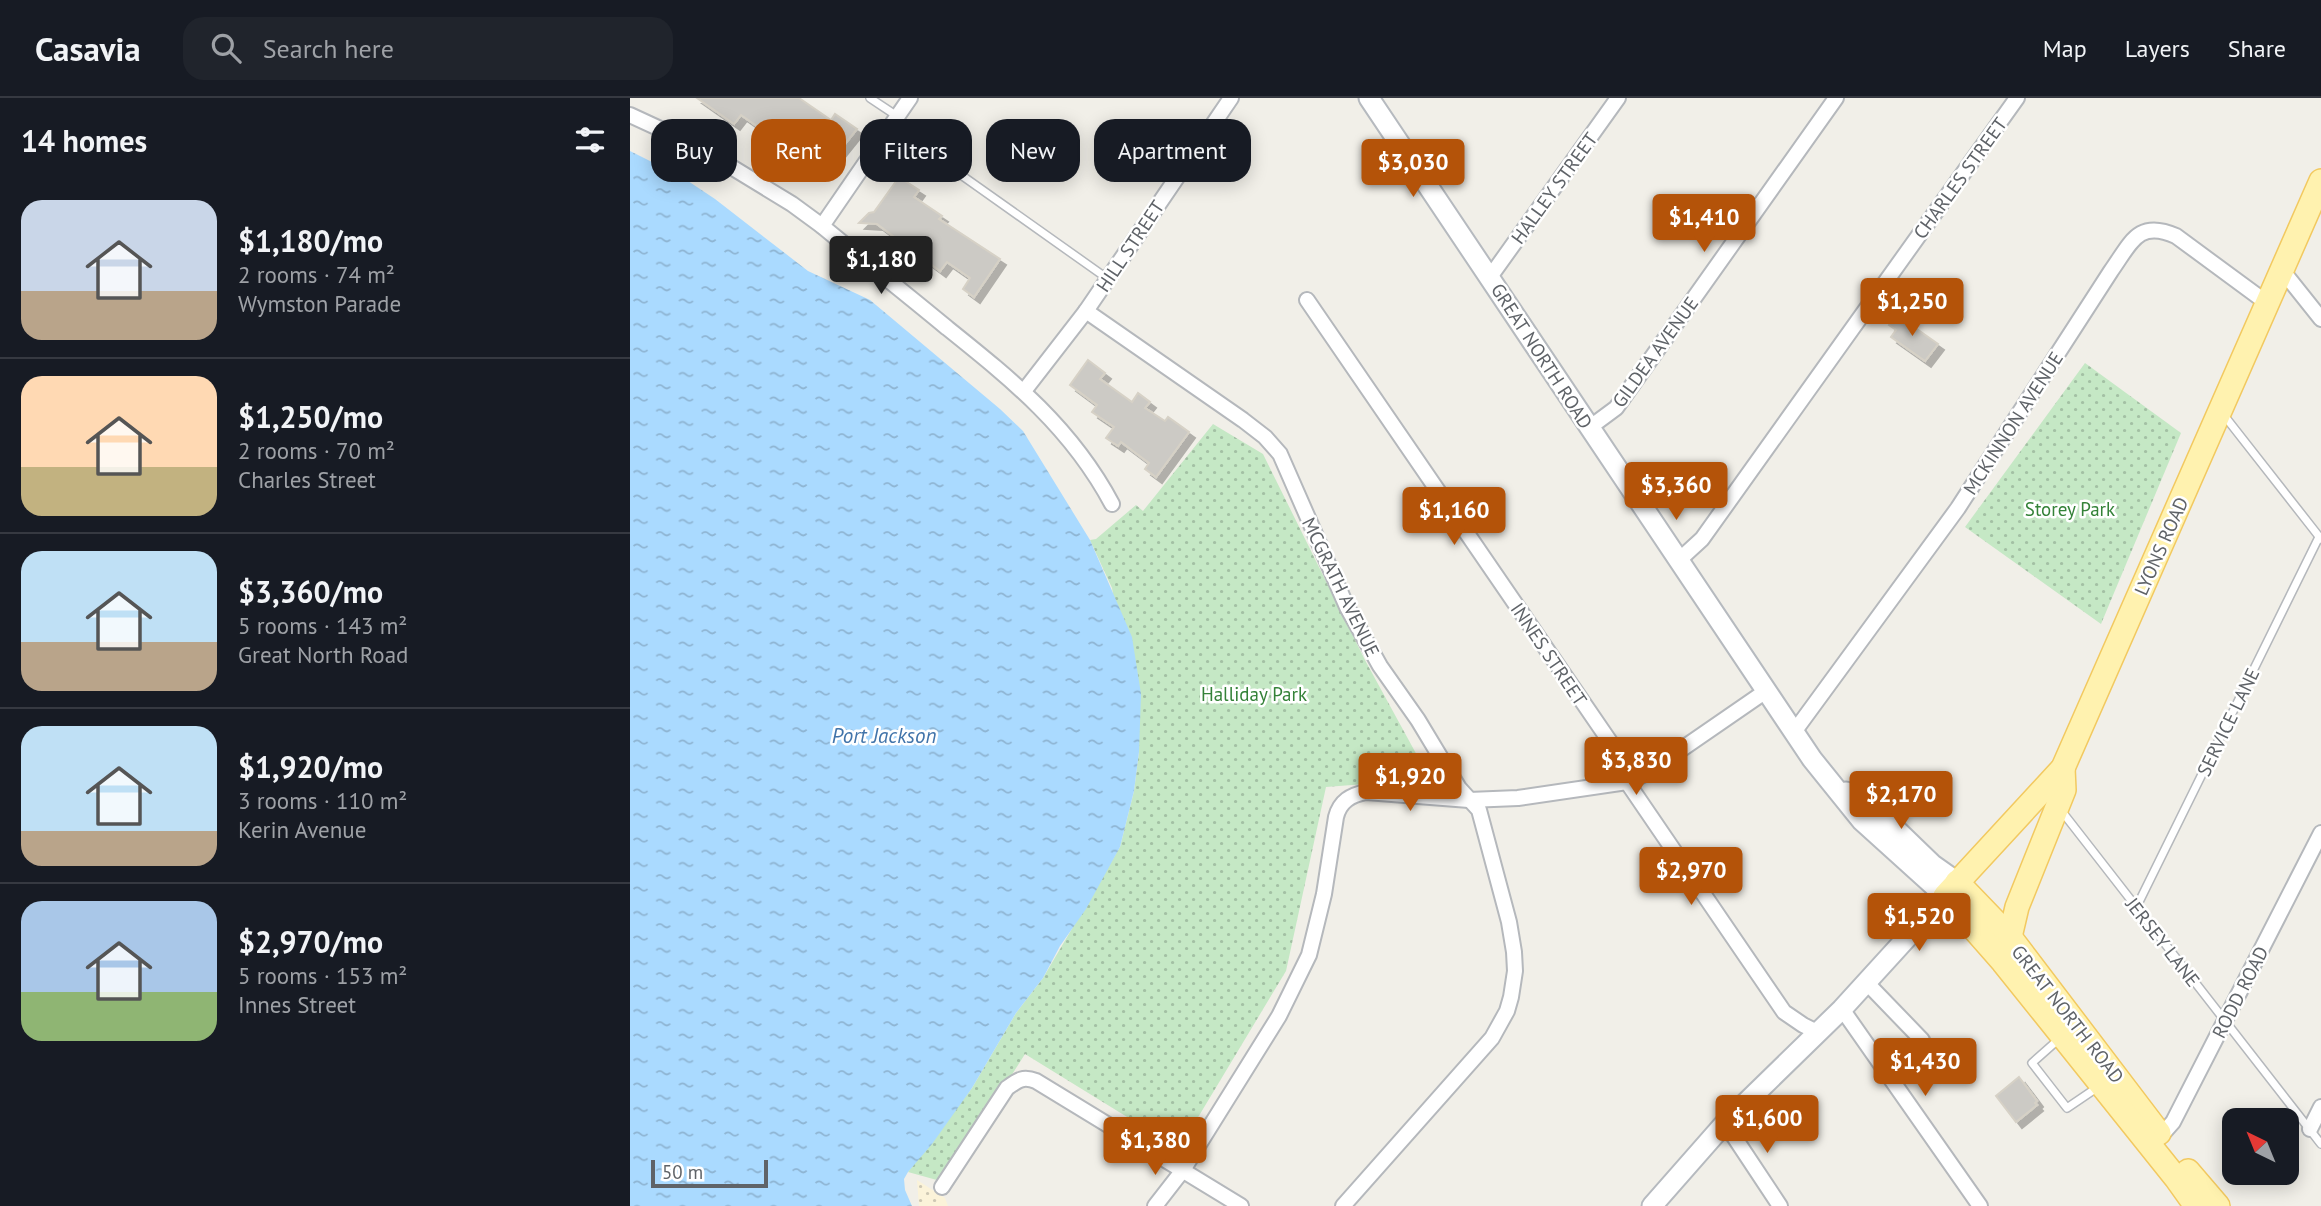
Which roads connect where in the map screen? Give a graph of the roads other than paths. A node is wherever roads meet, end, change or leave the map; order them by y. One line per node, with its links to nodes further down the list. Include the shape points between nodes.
1 (870, 98): 9 (lane)
2 (910, 98): 10 (street)
3 (1231, 98): 17 (street, HILL STREET)
4 (1369, 98): 16 (main road, GREAT NORTH ROAD)
5 (1618, 98): 16 (street, HALLEY STREET)
6 (1836, 98): 24 (street, GILDEA AVENUE, via 1616,408)
7 (2018, 98): 27 (street, CHARLES STREET, via 1702,540)
8 (630, 116): 14 (street, via 697,146)
9 (892, 119)
10 (895, 119)
11 (860, 171): 14 (street)
12 (972, 179): 17 (lane)
13 (2321, 181): 15 (main road, LYONS ROAD)
14 (822, 226): 22 (street)
15 (2282, 270): 19 (main road, LYONS ROAD); 21 (street)
16 (1490, 277): 24 (main road, GREAT NORTH ROAD)
17 (1108, 279): 20 (street, HILL STREET)
18 (1307, 300): 31 (street, INNES STREET, via 1617,752)
19 (2267, 303): 23 (main road, LYONS ROAD); 29 (street, MCKINNON AVENUE, via 2176,236 2161,229 2135,237 1958,508)
20 (1086, 311): 22 (street, HILL STREET); 32 (street, MCGRATH AVENUE, via 1265,437 1280,454 1347,607)
21 (2321, 320)
22 (1024, 391): 25 (street, via 1057,425)
23 (2221, 411): 26 (lane); 30 (main road, LYONS ROAD)
24 (1589, 428): 27 (main road, GREAT NORTH ROAD)
25 (1112, 504)
26 (2320, 538): 36 (lane, SERVICE LANE)
27 (1678, 561): 28 (main road, GREAT NORTH ROAD)
28 (1766, 691): 29 (main road, GREAT NORTH ROAD); 31 (street)
29 (1794, 733): 35 (main road, GREAT NORTH ROAD, via 1836,786 1876,810)
30 (2063, 768): 33 (main road, via 2064,790); 35 (main road, LYONS ROAD)
31 (1627, 782): 32 (street); 42 (street, INNES STREET, via 1784,1013)
32 (1469, 800): 50 (street, via 1366,792 1353,794 1338,809 1309,955 1279,1016); 54 (street, MCGRATH AVENUE, via 1479,810 1511,932 1515,971 1507,1011 1492,1038)
33 (2058, 806): 36 (lane, JERSEY LANE); 37 (main road, via 2017,907)
34 (2321, 833): 40 (street, RODD ROAD)
35 (1951, 889): 37 (main road, GREAT NORTH ROAD); 38 (main road); 41 (main road, GREAT NORTH ROAD, via 2003,962)
36 (2136, 908): 40 (lane, JERSEY LANE)
37 (2010, 937): 41 (main road, GREAT NORTH ROAD)
38 (1866, 982): 39 (main road); 43 (street)
39 (1842, 1009): 42 (main road); 57 (street)
40 (2225, 1021): 47 (lane, JERSEY LANE); 48 (street, RODD ROAD, via 2173,1122)
41 (2070, 1031): 44 (main road, GREAT NORTH ROAD); 44 (lane, via 2032,1063 2067,1108)
42 (1819, 1032): 46 (main road)
43 (1922, 1040)
44 (2108, 1079): 48 (main road, GREAT NORTH ROAD)
45 (2321, 1107): 47 (street)
46 (1726, 1123): 55 (main road); 56 (street)
47 (2310, 1129): 49 (lane, JERSEY LANE)
48 (2156, 1141): 58 (main road, GREAT NORTH ROAD); 59 (main road, GREAT NORTH ROAD)
49 (2321, 1144)
50 (1183, 1170): 51 (street, via 1026,1077 1007,1088); 52 (street); 53 (street)
51 (942, 1187)
52 (1155, 1206)
53 (1241, 1206)
54 (1343, 1206)
55 (1652, 1206)
56 (1780, 1206)
57 (1980, 1206)
58 (2196, 1206)
59 (2218, 1206)

